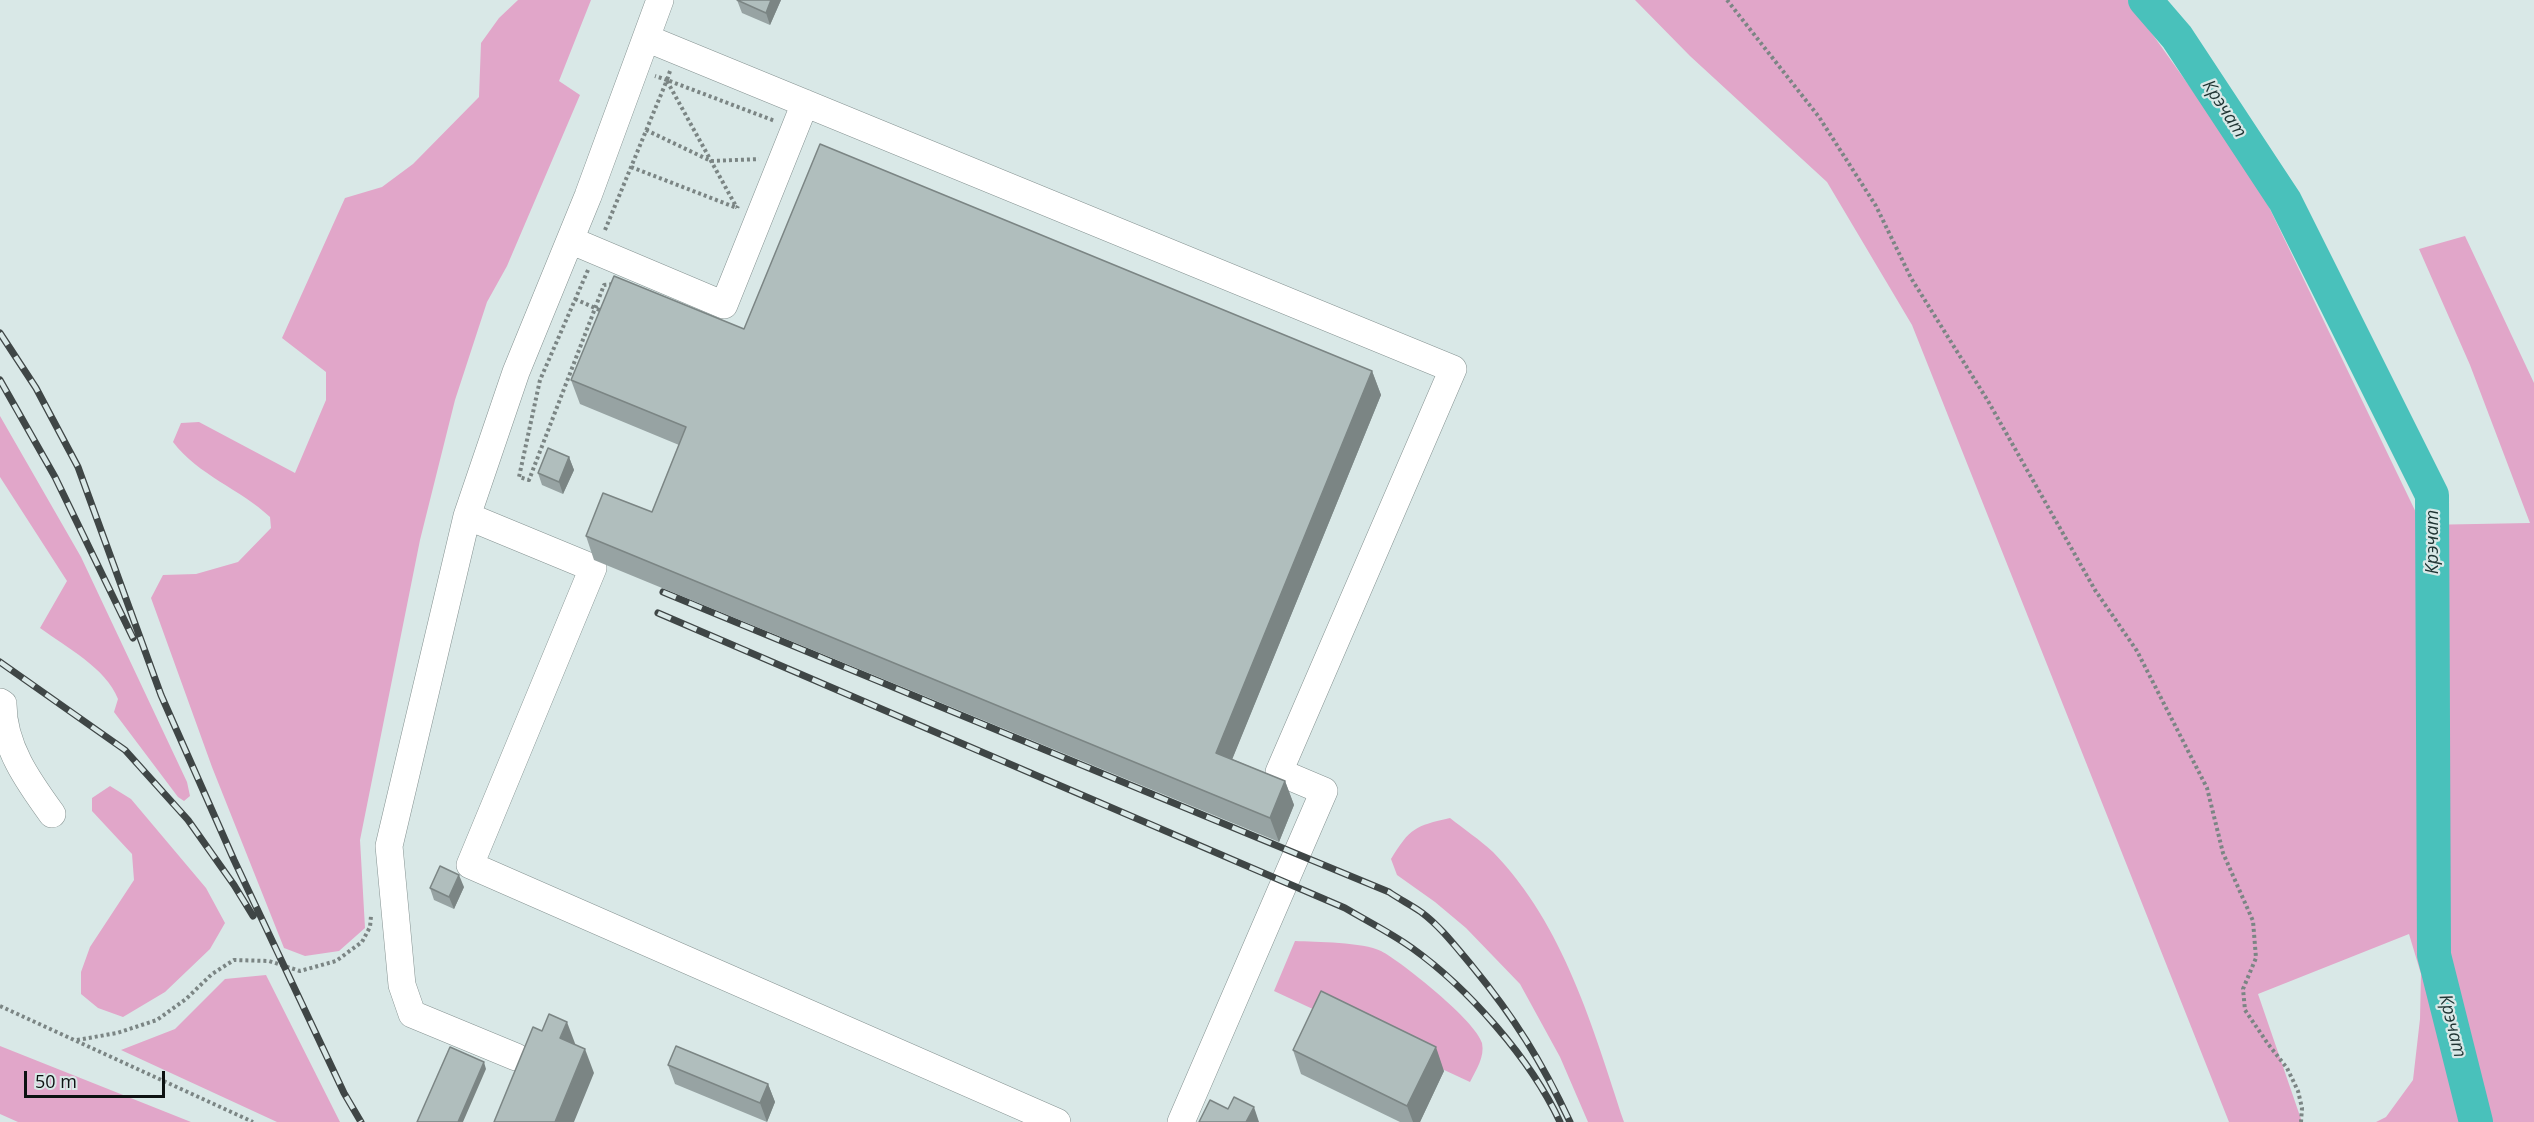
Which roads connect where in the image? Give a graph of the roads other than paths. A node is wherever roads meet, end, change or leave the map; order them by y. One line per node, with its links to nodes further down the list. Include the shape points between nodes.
1 (660, 0): 2 (lane)
2 (646, 38): 3 (lane); 4 (lane)
3 (805, 103): 4 (lane, via 724,305); 10 (lane, via 1453,369 1280,771 1324,791)
4 (570, 240): 5 (lane, via 516,372)
5 (467, 516): 8 (lane, via 389,846 402,986 412,1014); 9 (lane, via 593,568 470,865)
6 (0, 702): 7 (lane, via 3,724 24,775)
7 (52, 814)
8 (516, 1057)
9 (1057, 1122)
10 (1181, 1122)

